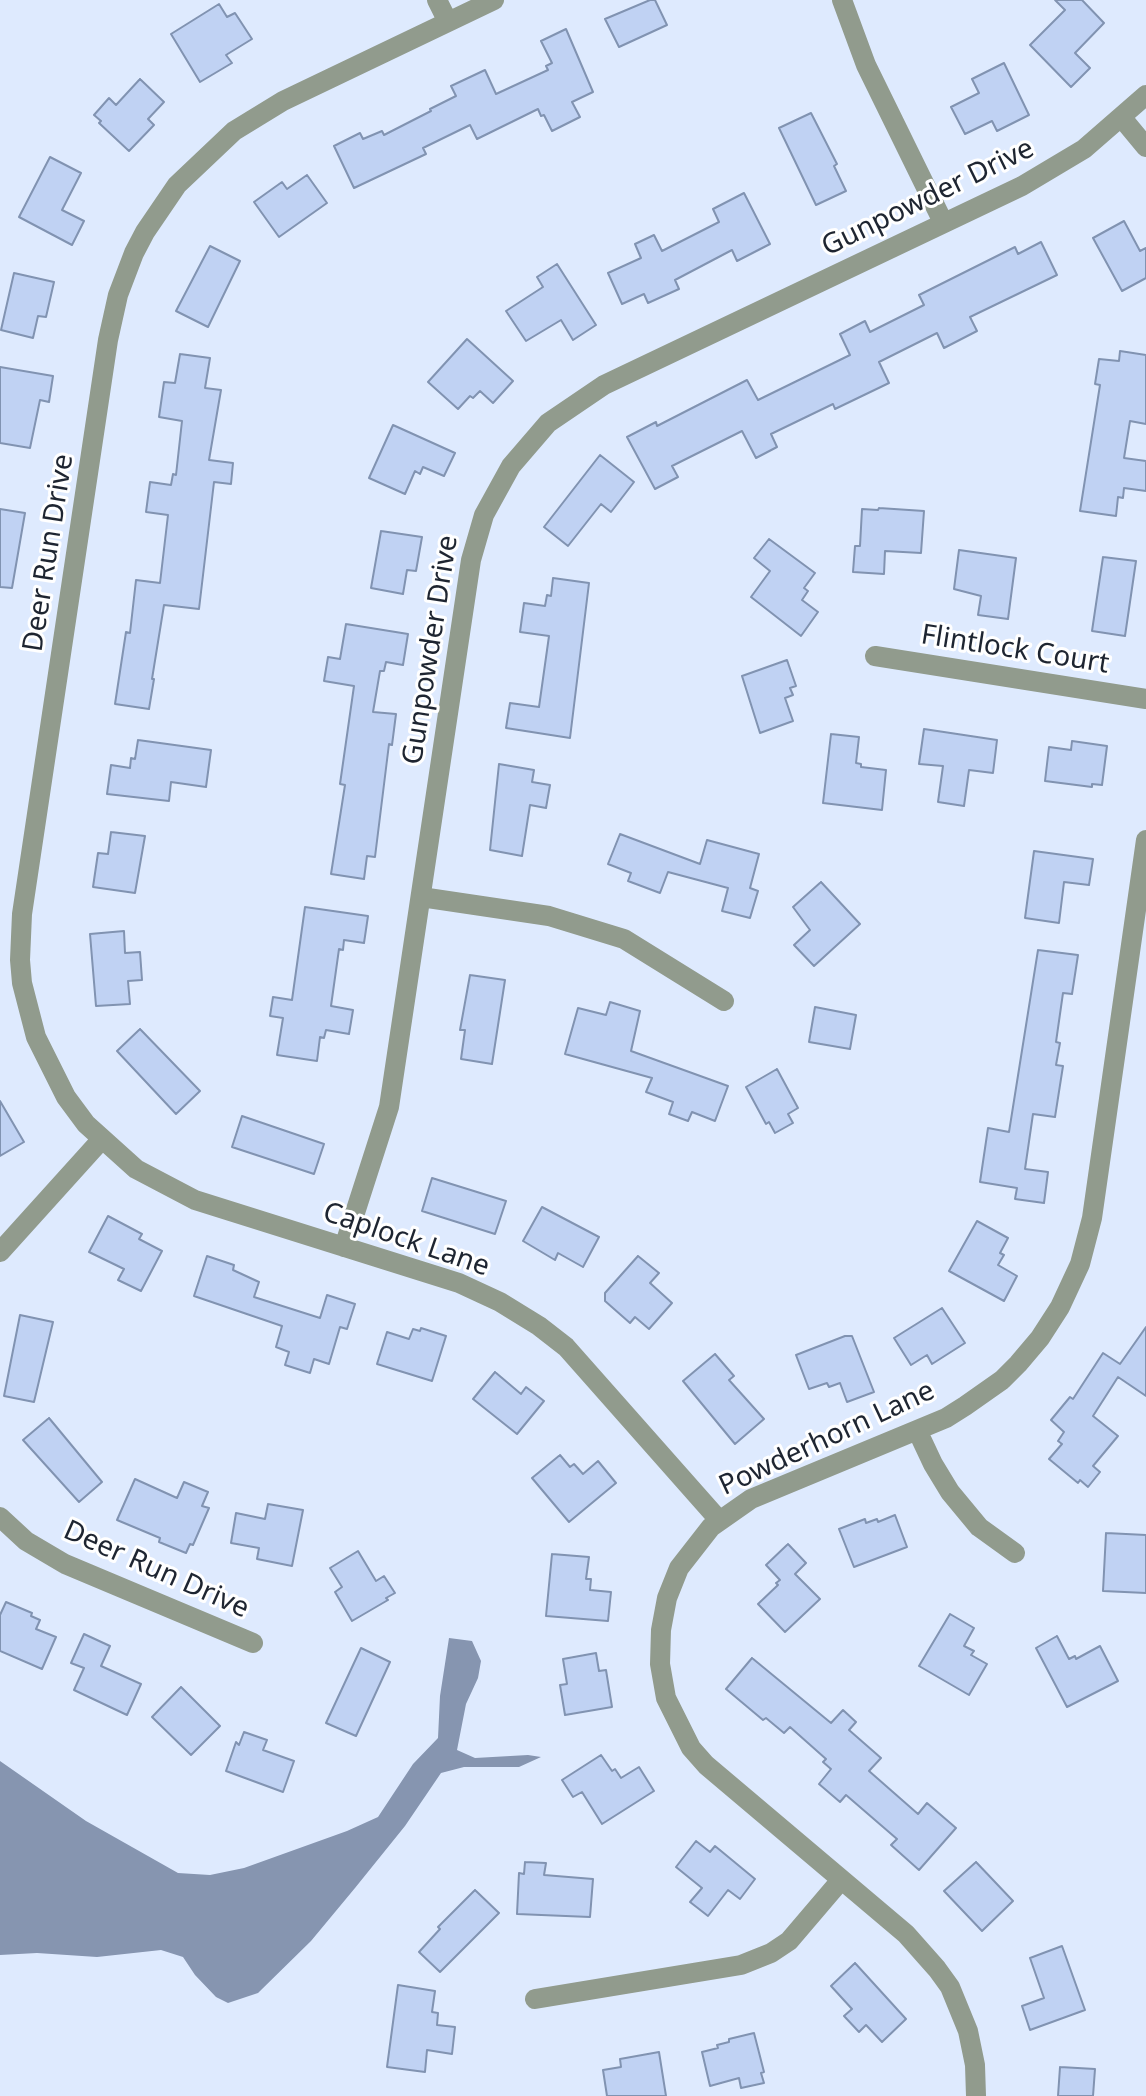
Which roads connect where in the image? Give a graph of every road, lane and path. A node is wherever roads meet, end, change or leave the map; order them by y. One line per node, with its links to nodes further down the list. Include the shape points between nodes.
1 (437, 0): 4 (street)
2 (494, 0): 4 (street, Deer Run Drive)
3 (842, 0): 8 (street, via 866,65)
4 (448, 22): 14 (street, Deer Run Drive, via 283,101 216,145 156,213 118,295 20,938 22,983 36,1037 66,1097)
5 (1146, 95): 6 (street, Gunpowder Drive)
6 (1122, 118): 7 (street); 8 (street, Gunpowder Drive, via 1054,168)
7 (1146, 147)
8 (943, 222): 12 (street, Gunpowder Drive, via 604,385 548,423 515,461 484,515 471,560)
9 (875, 656): 10 (street, Flintlock Court)
10 (1146, 699)
11 (1146, 840): 17 (street, Powderhorn Lane, via 1092,1218 1071,1287 1040,1338 1002,1380 946,1418)
12 (421, 897): 13 (street, via 549,916 624,939); 15 (street, Gunpowder Drive, via 389,1107)
13 (724, 1001)
14 (102, 1139): 15 (street, Caplock Lane, via 136,1169 174,1191); 16 (street)
15 (344, 1247): 19 (street, Caplock Lane, via 459,1283 539,1326 574,1356)
16 (0, 1252)
17 (917, 1430): 19 (street, Powderhorn Lane, via 751,1499); 20 (street, via 950,1492 979,1527)
18 (0, 1517): 21 (street, Deer Run Drive, via 26,1541 65,1564)
19 (719, 1520): 22 (street, Powderhorn Lane, via 690,1551 667,1598 659,1652 666,1698 679,1728 706,1765)
20 (1015, 1553)
21 (253, 1643)
22 (841, 1880): 23 (street, via 789,1941 741,1965); 24 (street, Powderhorn Lane, via 906,1934 950,1987 971,2043)
23 (535, 1999)
24 (976, 2096)

